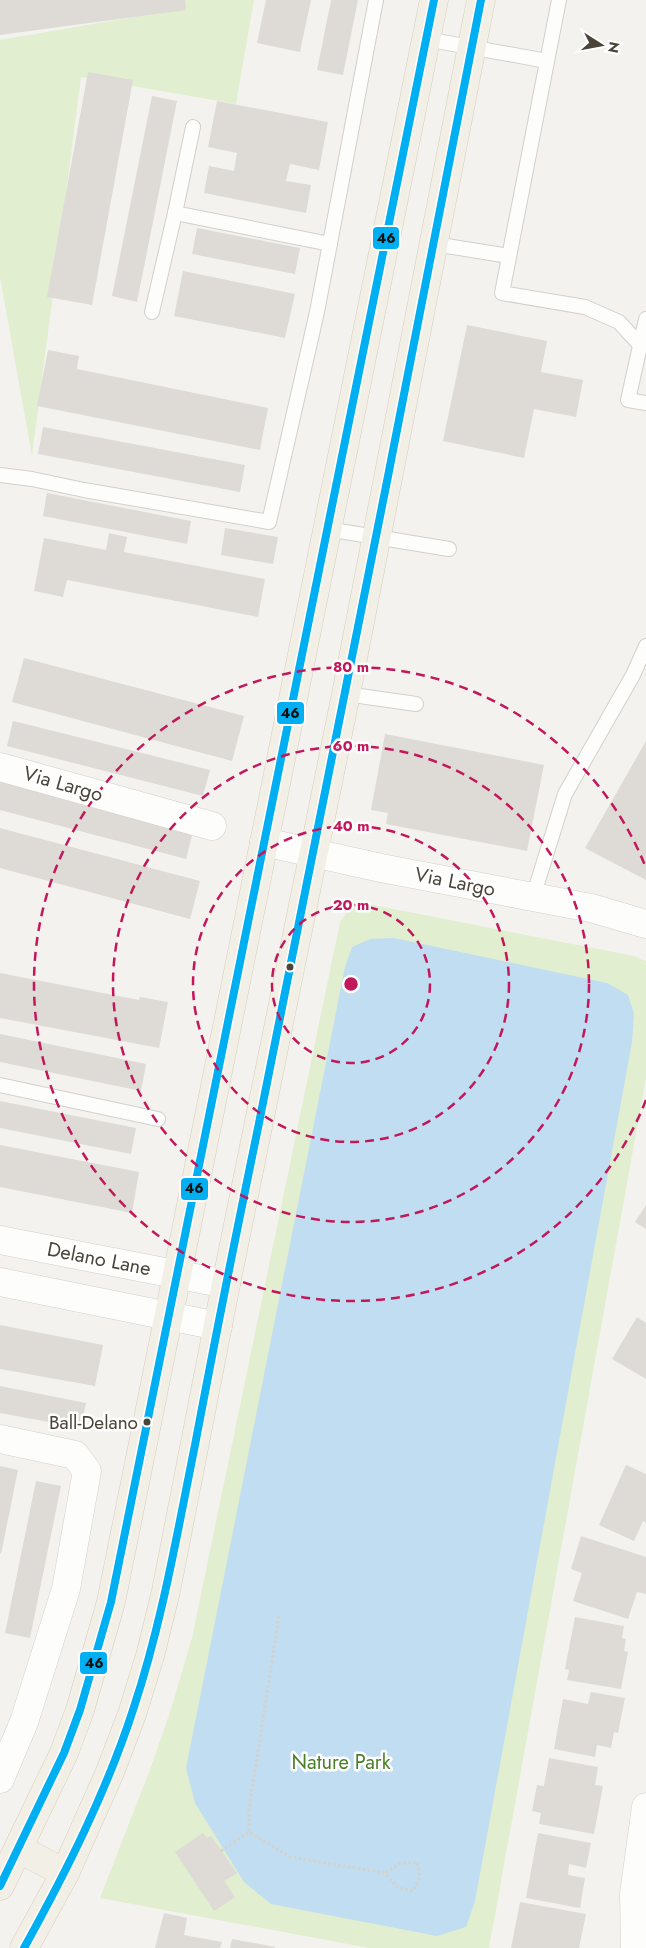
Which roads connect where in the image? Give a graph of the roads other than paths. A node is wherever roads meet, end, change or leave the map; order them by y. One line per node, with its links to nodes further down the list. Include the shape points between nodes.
1 (376, 0): 10 (lane)
2 (434, 0): 5 (main road)
3 (482, 0): 6 (main road)
4 (559, 0): 7 (lane)
5 (426, 39): 6 (lane); 18 (main road)
6 (472, 47): 7 (lane); 11 (main road)
7 (547, 61): 12 (lane)
8 (193, 127): 9 (lane)
9 (175, 213): 10 (lane); 13 (lane)
10 (330, 244): 17 (lane, via 269,522)
11 (434, 244): 12 (lane); 19 (main road)
12 (509, 256): 15 (lane, via 502,293 585,307 619,322)
13 (152, 312)
14 (646, 319): 15 (lane)
15 (640, 346): 16 (lane, via 628,400)
16 (646, 403)
17 (0, 476)
18 (327, 529): 19 (lane); 26 (main road)
19 (377, 537): 20 (lane); 22 (main road)
20 (448, 549)
21 (646, 646): 28 (lane, via 633,675 565,794)
22 (346, 694): 23 (lane); 27 (main road)
23 (416, 704)
24 (0, 766): 25 (street, Via Largo)
25 (212, 826)
26 (264, 842): 27 (street, Via Largo); 33 (main road)
27 (314, 854): 28 (street, Via Largo); 35 (main road)
28 (533, 897): 29 (street, Via Largo, via 591,908)
29 (646, 924)
30 (0, 1085): 31 (lane)
31 (158, 1119)
32 (0, 1240): 33 (street, Delano Lane)
33 (176, 1274): 35 (street, Delano Lane); 36 (main road)
34 (0, 1282): 36 (street, Delano Lane)
35 (226, 1284): 37 (main road)
36 (168, 1316): 37 (street, Delano Lane); 41 (main road, via 111,1602 80,1710)
37 (218, 1326): 42 (main road, via 168,1582 150,1656 110,1772)
38 (0, 1439): 39 (street, via 75,1455 87,1471 66,1589 24,1722)
39 (0, 1779)
40 (646, 1807): 45 (street, via 634,1894)
41 (19, 1849): 42 (main road); 43 (main road)
42 (65, 1873): 44 (main road)
43 (0, 1886)
44 (24, 1948)
45 (635, 1948)

